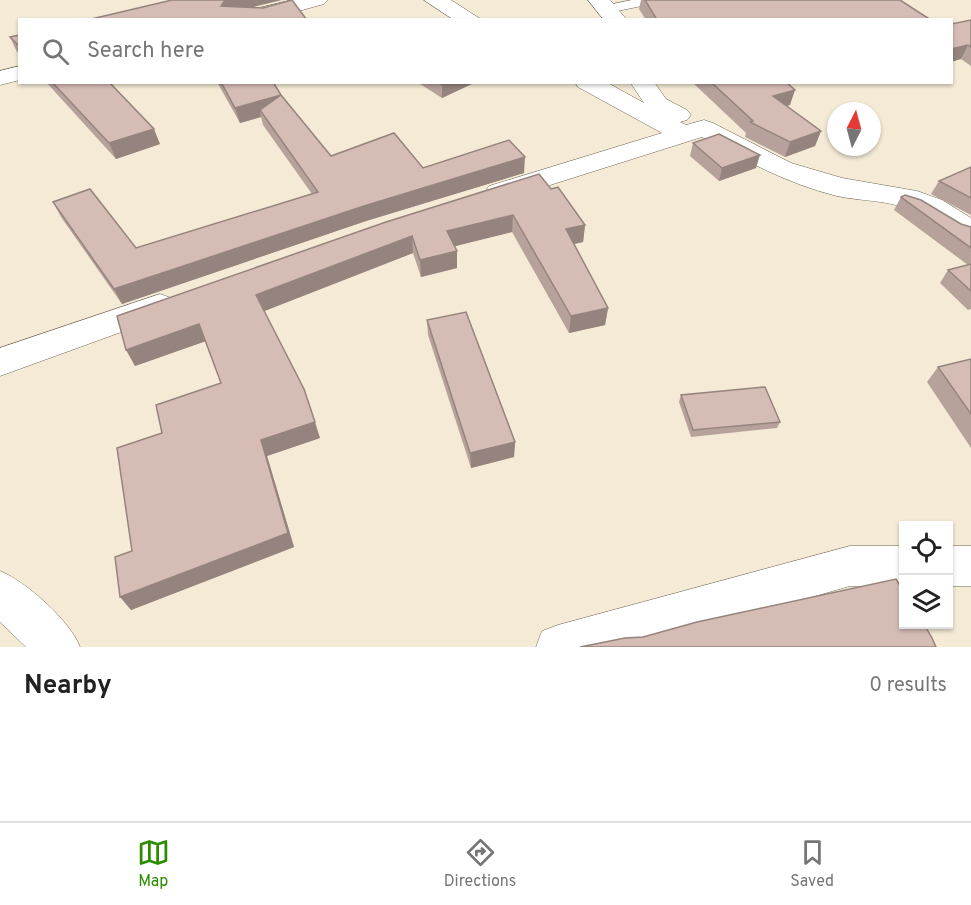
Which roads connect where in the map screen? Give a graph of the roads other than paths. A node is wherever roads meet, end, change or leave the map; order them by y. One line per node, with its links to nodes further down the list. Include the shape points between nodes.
1 (317, 0): 5 (street)
2 (435, 0): 6 (street)
3 (651, 0): 4 (lane)
4 (608, 9)
5 (246, 18)
6 (467, 18)
7 (18, 74): 8 (street)
8 (0, 78)
9 (591, 84): 11 (street)
10 (643, 84): 11 (street, via 657,104)
11 (693, 131): 12 (street); 13 (street, via 781,170 932,207)
12 (478, 198)
13 (971, 232)
14 (188, 296): 15 (street)
15 (0, 362)
16 (899, 566): 21 (street, via 850,566)
17 (953, 566): 18 (street)
18 (971, 566)
19 (0, 592): 20 (street)
20 (57, 647)
21 (558, 647)

